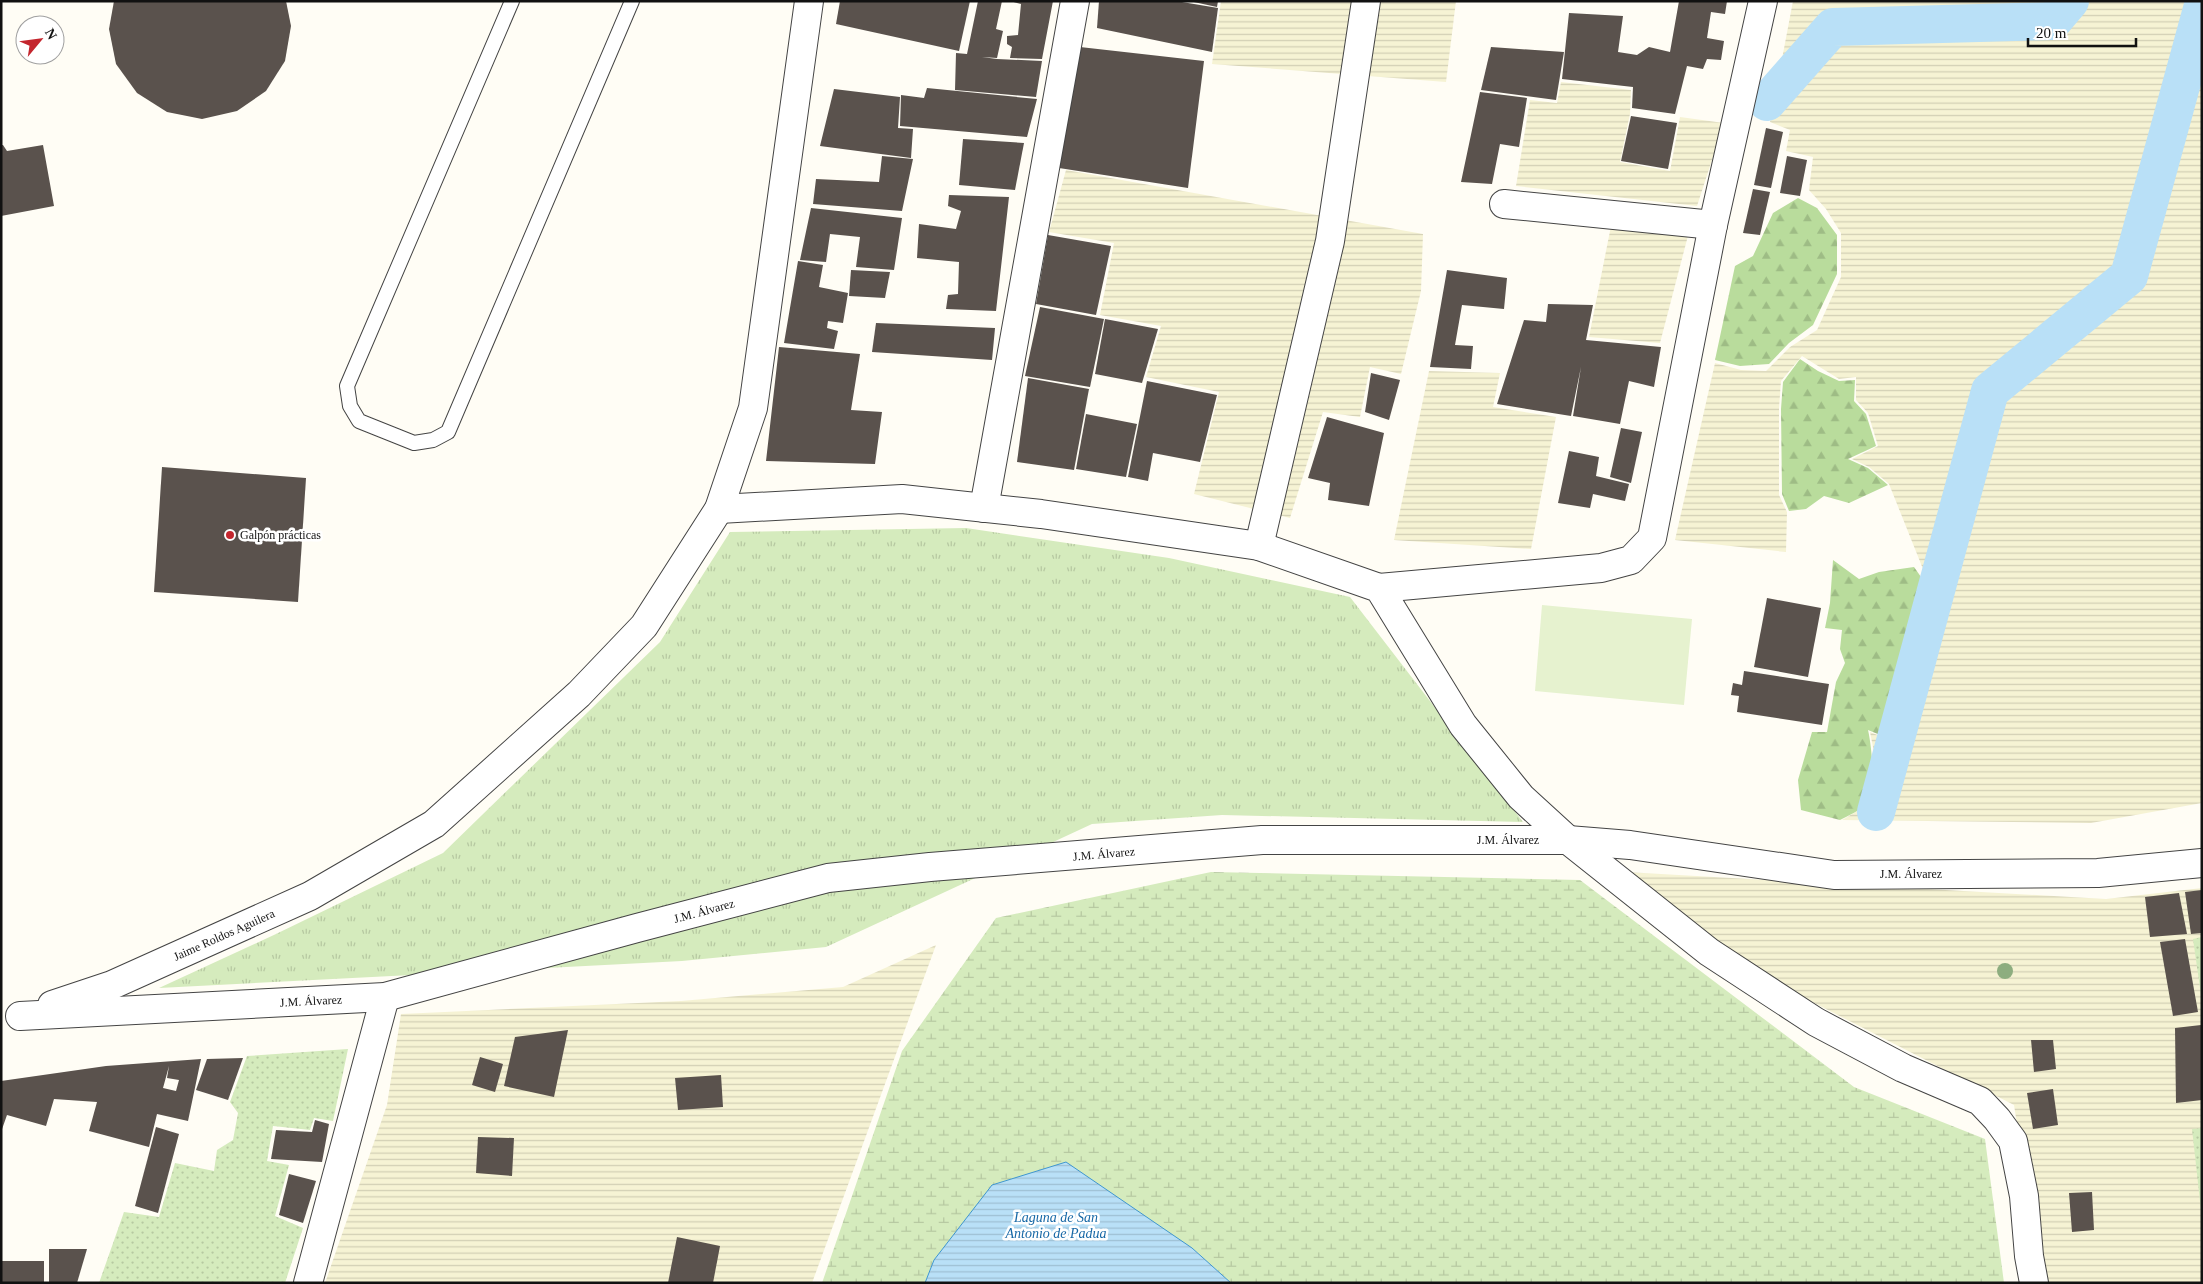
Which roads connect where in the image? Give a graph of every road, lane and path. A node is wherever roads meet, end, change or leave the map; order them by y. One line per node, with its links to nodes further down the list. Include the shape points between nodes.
1 (512, 1): 2 (lane, via 348,386 350,406 360,422 414,443 433,440 448,432)
2 (632, 1)
3 (809, 1): 10 (street, Jaime Roldos Aguilera, via 753,408)
4 (1076, 1): 9 (street)
5 (1366, 1): 11 (street, via 1330,241)
6 (1763, 1): 8 (street)
7 (1504, 204): 8 (street)
8 (1713, 225): 12 (street, via 1652,538 1631,560 1601,568)
9 (984, 508): 10 (street, via 902,499); 11 (street)
10 (719, 509): 16 (street, Jaime Roldos Aguilera, via 644,626 579,694 434,824 301,900 112,985)
11 (1259, 546): 12 (street)
12 (1379, 588): 13 (street, via 1464,725 1521,798)
13 (1568, 840): 14 (street, J.M. Álvarez, via 1630,845 1834,875 2098,873); 15 (street, J.M. Álvarez, via 1262,840 828,878); 18 (street, via 1709,952 1816,1022 1903,1068 1980,1101 2013,1142 2024,1196)
14 (2202, 863)
15 (385, 998): 16 (street, J.M. Álvarez); 17 (street)
16 (10, 1017)
17 (308, 1283)
18 (2034, 1283)

